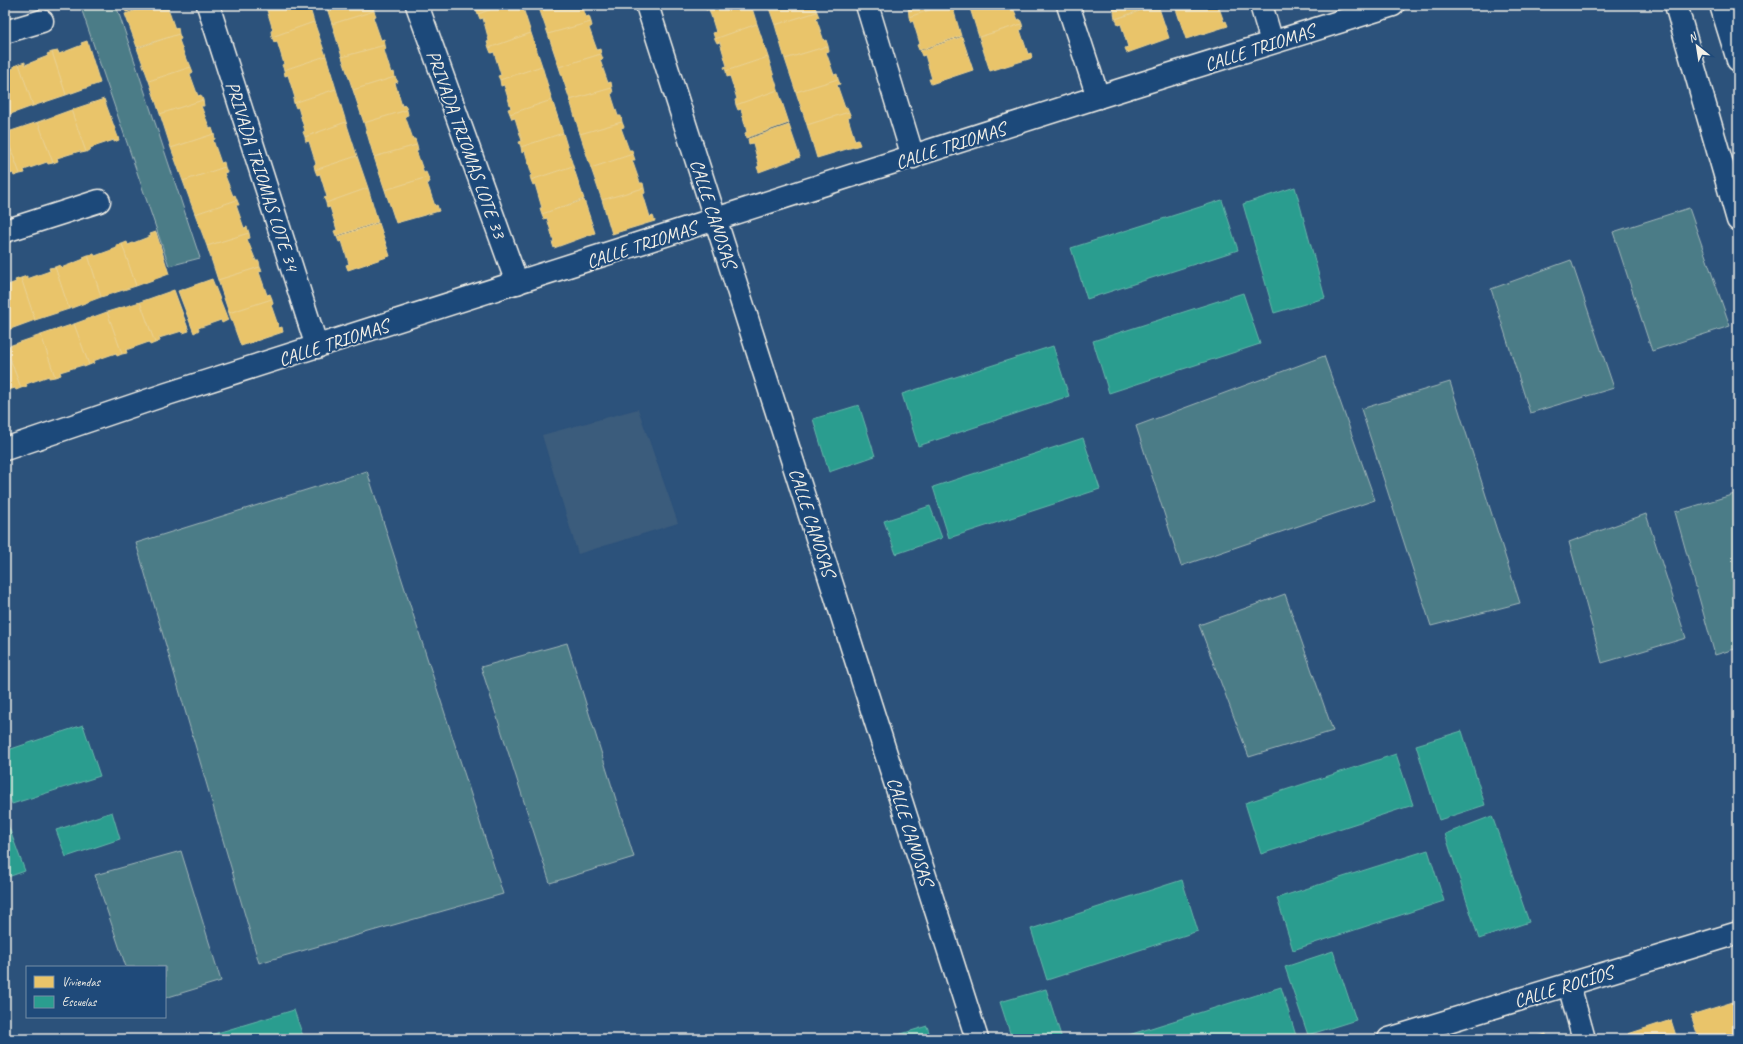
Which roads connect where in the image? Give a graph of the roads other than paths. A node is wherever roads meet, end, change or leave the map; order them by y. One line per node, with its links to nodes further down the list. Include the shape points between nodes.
1 (208, 5): 21 (street, PRIVADA TRIOMAS LOTE 34)
2 (417, 5): 20 (street, PRIVADA TRIOMAS LOTE 33)
3 (647, 5): 17 (street, CALLE CANOSAS)
4 (867, 5): 15 (street)
5 (1068, 5): 14 (street)
6 (1261, 5): 12 (street)
7 (1393, 5): 12 (street, CALLE TRIOMAS)
8 (1676, 5): 18 (street)
9 (1721, 5): 13 (street)
10 (42, 21): 11 (street)
11 (5, 32)
12 (1272, 42): 14 (street, CALLE TRIOMAS)
13 (1738, 60)
14 (1098, 97): 15 (street, CALLE TRIOMAS)
15 (914, 157): 17 (street, CALLE TRIOMAS)
16 (99, 202): 19 (street)
17 (716, 220): 20 (street, CALLE TRIOMAS); 25 (street, CALLE CANOSAS)
18 (1738, 220)
19 (5, 231)
20 (517, 283): 21 (street, CALLE TRIOMAS)
21 (317, 347): 22 (street, CALLE TRIOMAS)
22 (5, 449)
23 (1738, 933): 24 (street, CALLE ROCÍOS)
24 (1568, 985): 26 (street, CALLE ROCÍOS); 27 (street)
25 (978, 1039)
26 (1389, 1039)
27 (1584, 1039)

